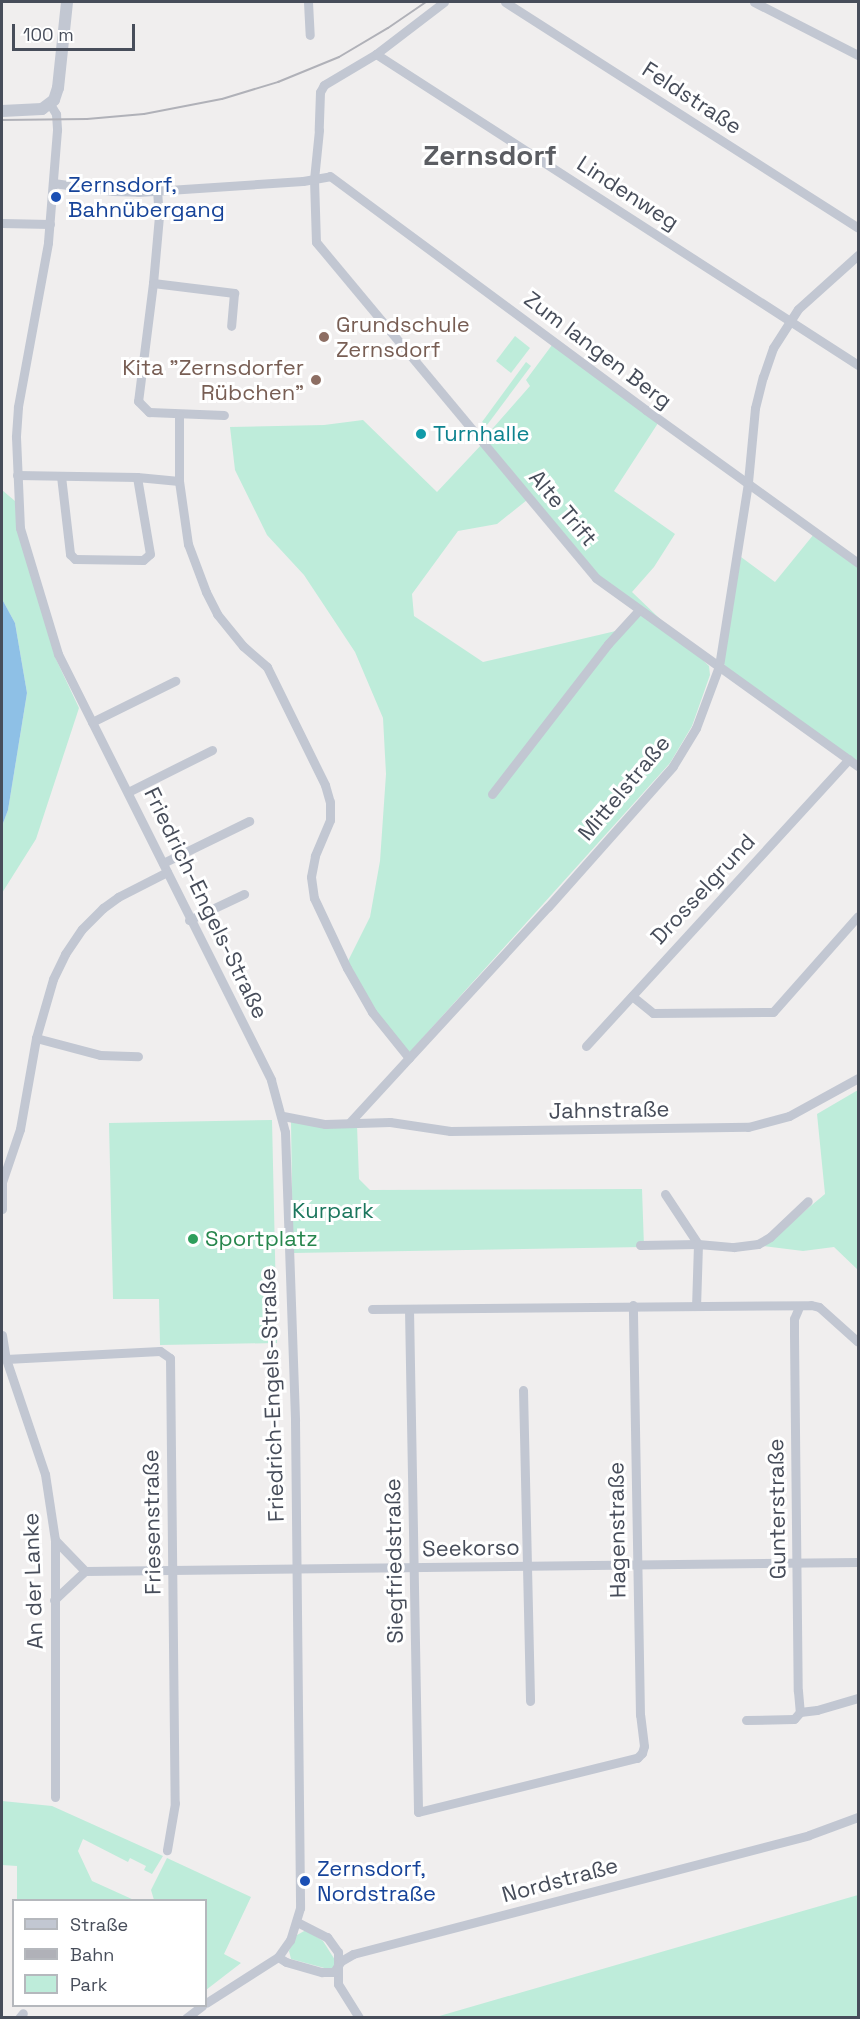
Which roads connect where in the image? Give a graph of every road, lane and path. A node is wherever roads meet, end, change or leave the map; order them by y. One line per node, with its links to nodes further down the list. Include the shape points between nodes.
1 (67, 2): 9 (street, Friedrich-Engels-Straße, via 58,87)
2 (308, 2): 6 (street)
3 (444, 2): 7 (street)
4 (505, 2): 16 (street, Feldstraße)
5 (754, 2): 8 (street)
6 (310, 35)
7 (376, 54): 11 (street, Alte Trift, via 324,85 318,100 320,130); 19 (street, Lindenweg)
8 (858, 55)
9 (50, 104): 10 (street, via 42,109); 12 (street, Friedrich-Engels-Straße, via 56,120)
10 (2, 111)
11 (314, 179): 13 (street, Zum langen Berg); 28 (street, Zum langen Berg, via 330,176); 30 (street, Alte Trift, via 316,242 596,578)
12 (53, 183): 13 (street, Zum langen Berg, via 113,191); 15 (street, Friedrich-Engels-Straße)
13 (157, 190): 18 (street, via 159,216)
14 (2, 223): 15 (street)
15 (50, 224): 24 (street, Friedrich-Engels-Straße, via 22,372)
16 (858, 228)
17 (858, 255): 19 (street, Mittelstraße)
18 (153, 283): 20 (street, via 234,293); 22 (street, via 138,401 148,412)
19 (790, 320): 21 (street, Lindenweg); 28 (street, Mittelstraße, via 773,348 760,387)
20 (231, 326)
21 (858, 365)
22 (179, 415): 23 (street); 27 (street)
23 (224, 415)
24 (17, 475): 25 (street); 33 (street, Friedrich-Engels-Straße, via 20,528 54,643)
25 (61, 476): 26 (street); 26 (street, via 70,554 75,559 143,560 150,554)
26 (137, 477): 27 (street)
27 (179, 481): 48 (street, via 188,544 206,592 217,614 243,646 267,667 325,785 330,820 315,856 311,877 314,898 372,1012)
28 (748, 482): 29 (street, Zum langen Berg); 31 (street, Mittelstraße)
29 (858, 563)
30 (639, 610): 31 (street, Alte Trift); 38 (street)
31 (719, 666): 35 (street, Alte Trift); 48 (street, Mittelstraße, via 696,728 673,766)
32 (176, 681): 33 (street)
33 (92, 722): 37 (street, Friedrich-Engels-Straße)
34 (212, 750): 37 (street)
35 (849, 759): 36 (street, Alte Trift); 44 (street, Drosselgrund)
36 (858, 766)
37 (128, 792): 40 (street, Friedrich-Engels-Straße)
38 (492, 794)
39 (249, 821): 40 (street)
40 (165, 868): 43 (street, Friedrich-Engels-Straße); 45 (street, via 118,897 82,929 53,980)
41 (244, 894): 43 (street)
42 (858, 916): 44 (street, via 773,1012 653,1013)
43 (189, 920): 50 (street, Friedrich-Engels-Straße, via 271,1080)
44 (632, 996): 46 (street, Drosselgrund)
45 (36, 1038): 47 (street, via 100,1054); 54 (street, via 20,1130 2,1182)
46 (586, 1046)
47 (138, 1056)
48 (409, 1058): 51 (street, Mittelstraße)
49 (858, 1078): 51 (street, Jahnstraße, via 789,1116 748,1127 450,1131 390,1122)
50 (283, 1116): 51 (street, via 325,1124); 72 (street, Friedrich-Engels-Straße)
51 (350, 1122)
52 (665, 1194): 55 (street)
53 (808, 1201): 55 (street, via 759,1244)
54 (2, 1209)
55 (698, 1244): 56 (street); 58 (street)
56 (640, 1245)
57 (633, 1305): 58 (street); 60 (street); 69 (street, Hagenstraße)
58 (696, 1306): 59 (street)
59 (799, 1307): 63 (street, via 819,1307); 68 (street, Gunterstraße, via 794,1319)
60 (409, 1309): 61 (street); 71 (street, Siegfriedstraße)
61 (372, 1310)
62 (2, 1335): 64 (street, An der Lanke)
63 (858, 1342)
64 (6, 1359): 66 (street, An der Lanke, via 45,1474); 74 (street, Friesenstraße, via 160,1351 170,1358)
65 (523, 1390): 70 (street)
66 (55, 1540): 73 (street); 75 (street, An der Lanke)
67 (858, 1562): 68 (street, Seekorso)
68 (798, 1563): 69 (street, Seekorso); 78 (street, Gunterstraße)
69 (637, 1565): 70 (street, Seekorso); 81 (street, Hagenstraße, via 642,1753 626,1761)
70 (527, 1567): 71 (street, Seekorso); 77 (street)
71 (414, 1568): 72 (street, Seekorso); 81 (street, Siegfriedstraße)
72 (297, 1569): 74 (street, Seekorso); 84 (street, Friedrich-Engels-Straße, via 300,1815)
73 (85, 1571): 74 (street, Seekorso); 75 (street)
74 (172, 1571): 83 (street, Friesenstraße, via 175,1803)
75 (54, 1600): 80 (street, An der Lanke)
76 (858, 1698): 78 (street)
77 (530, 1701)
78 (800, 1712): 79 (street, via 794,1719)
79 (746, 1720)
80 (55, 1797)
81 (418, 1812)
82 (858, 1817): 86 (street, Nordstraße, via 809,1835 353,1954 341,1961)
83 (167, 1850)
84 (297, 1922): 85 (street, Friedrich-Engels-Straße); 86 (street, via 327,1937 338,1952)
85 (278, 1957): 86 (street, Nordstraße, via 322,1972 333,1972); 87 (street, Friedrich-Engels-Straße)
86 (339, 1967): 90 (street, via 338,1984)
87 (207, 2002)
88 (200, 2007): 89 (street, Friedrich-Engels-Straße)
89 (186, 2018)
90 (359, 2018)

